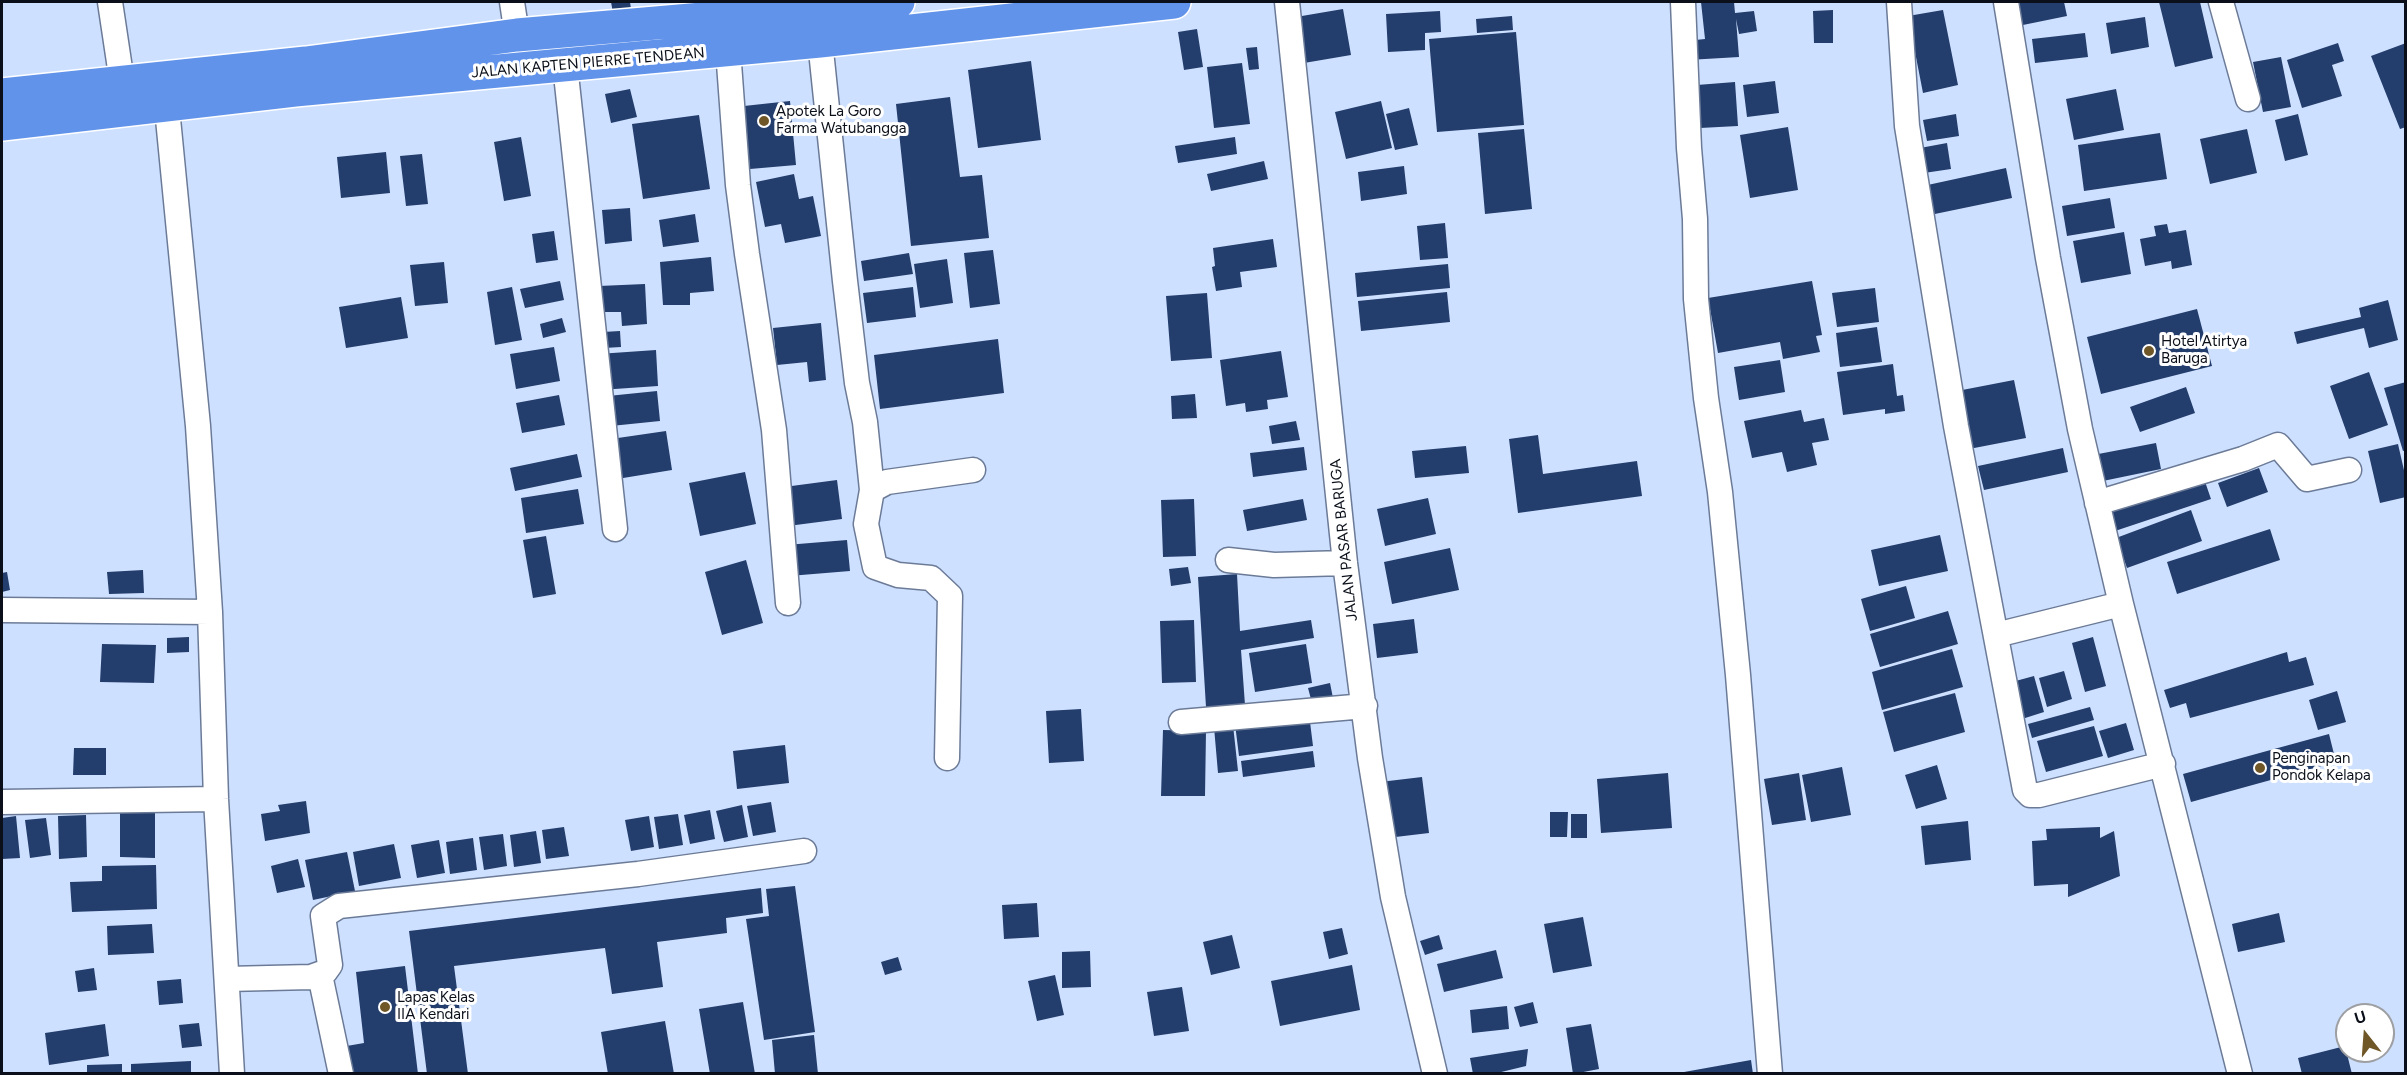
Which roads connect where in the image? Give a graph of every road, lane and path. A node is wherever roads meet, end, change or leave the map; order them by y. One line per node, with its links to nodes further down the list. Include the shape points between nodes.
1 (110, 2): 15 (street)
2 (513, 2): 11 (street)
3 (898, 2): 10 (highway, JALAN KAPTEN PIERRE TENDEAN)
4 (1174, 2): 12 (highway, JALAN KAPTEN PIERRE TENDEAN)
5 (1287, 2): 26 (street, JALAN PASAR BARUGA)
6 (1683, 2): 44 (street, via 1696,299 1738,675)
7 (1899, 2): 31 (street, via 1907,126 1956,426)
8 (2006, 2): 23 (street, via 2048,258)
9 (2222, 2): 18 (street)
10 (688, 10): 11 (highway, JALAN KAPTEN PIERRE TENDEAN)
11 (517, 35): 16 (highway, JALAN KAPTEN PIERRE TENDEAN, via 306,63)
12 (820, 41): 13 (highway, JALAN KAPTEN PIERRE TENDEAN); 22 (street)
13 (728, 50): 14 (highway, JALAN KAPTEN PIERRE TENDEAN); 27 (street, via 744,231 774,430)
14 (565, 65): 16 (highway, JALAN KAPTEN PIERRE TENDEAN); 24 (street)
15 (122, 82): 16 (highway, JALAN KAPTEN PIERRE TENDEAN); 17 (highway, JALAN KAPTEN PIERRE TENDEAN)
16 (166, 91): 19 (highway, JALAN KAPTEN PIERRE TENDEAN); 30 (street, via 198,426)
17 (2, 95)
18 (2248, 99)
19 (2, 124)
20 (973, 470): 22 (street, via 887,482)
21 (2349, 470): 23 (street, via 2307,479 2278,445)
22 (872, 490): 34 (street, via 866,524 876,567 898,575 931,578 950,596)
23 (2097, 503): 28 (street)
24 (615, 529)
25 (1228, 560): 26 (street, via 1274,565)
26 (1345, 563): 32 (street, JALAN PASAR BARUGA)
27 (788, 603)
28 (2121, 604): 31 (street); 35 (street)
29 (2, 610): 30 (street)
30 (210, 612): 36 (street)
31 (1996, 635): 35 (street, via 2025,790 2030,795)
32 (1365, 706): 33 (street); 43 (street, JALAN PASAR BARUGA, via 1393,897)
33 (1182, 722)
34 (947, 758)
35 (2163, 764): 45 (street)
36 (216, 799): 37 (street); 40 (street)
37 (2, 802)
38 (804, 851): 39 (street, via 627,875 339,906 323,916 330,965)
39 (320, 975): 40 (street); 42 (street)
40 (227, 979): 41 (street)
41 (232, 1074)
42 (341, 1074)
43 (1435, 1074)
44 (1770, 1074)
45 (2240, 1074)

